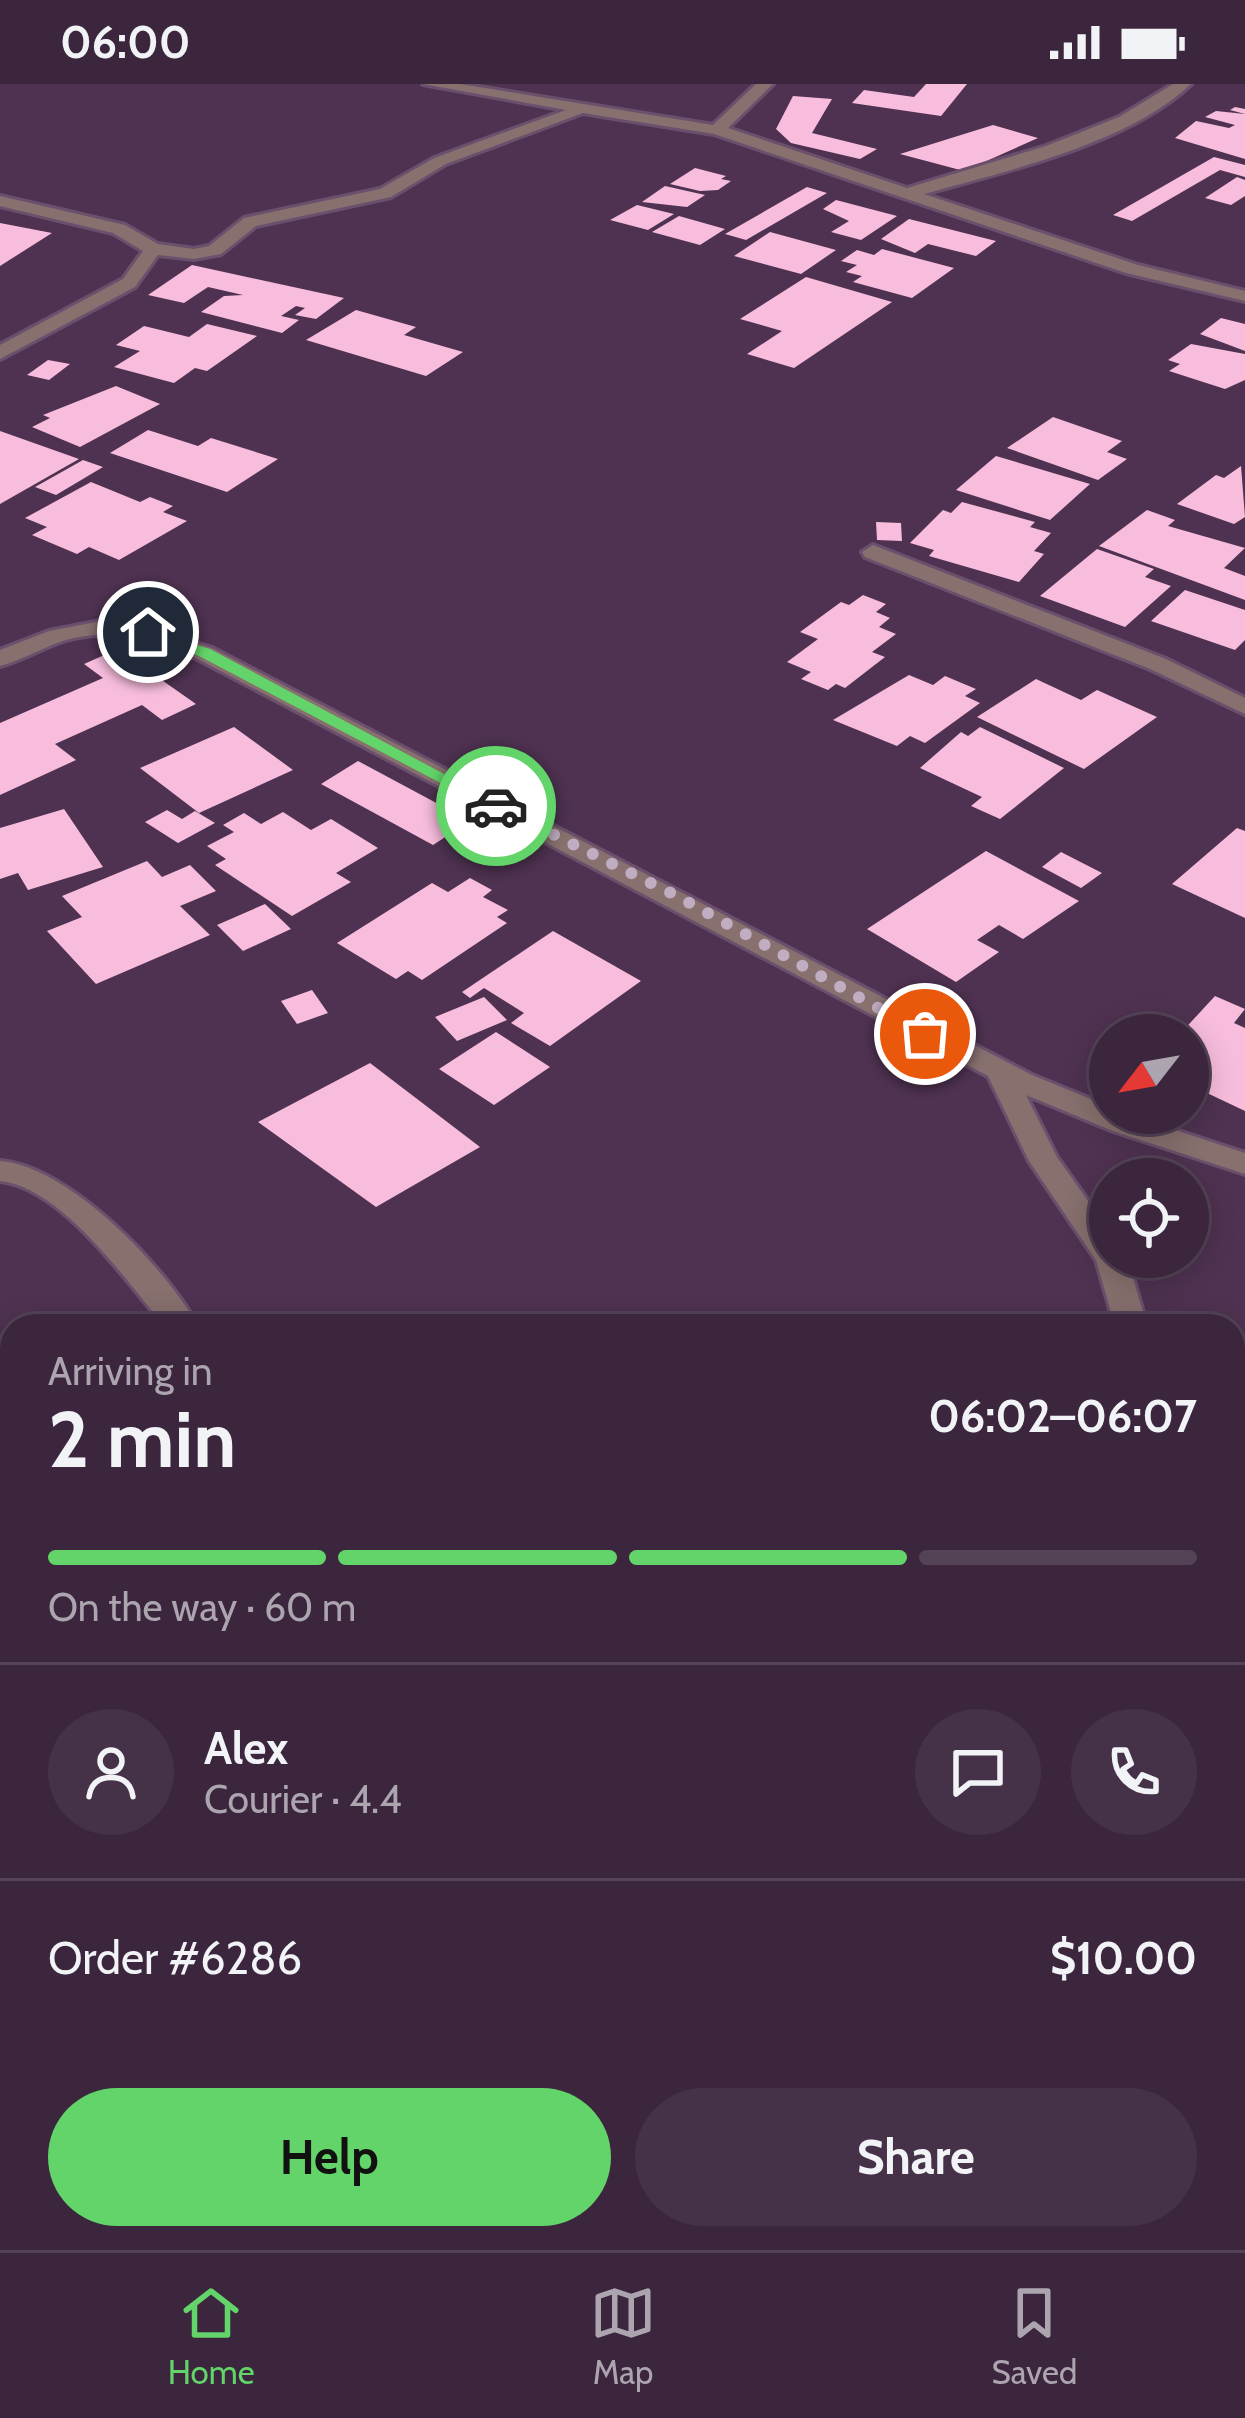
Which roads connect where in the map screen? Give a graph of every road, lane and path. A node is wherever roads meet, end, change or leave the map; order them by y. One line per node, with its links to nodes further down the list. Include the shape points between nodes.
1 (431, 84): 4 (street)
2 (765, 84): 5 (street)
3 (1183, 84): 6 (street, via 1088,133)
4 (582, 110): 5 (street); 8 (street, via 440,161 385,193 250,222 215,250)
5 (717, 130): 6 (street)
6 (907, 193): 9 (street, via 1154,276)
7 (0, 201): 8 (street, via 119,229)
8 (153, 248): 10 (street, via 129,284)
9 (1245, 296)
10 (0, 353)
11 (872, 552): 13 (street)
12 (0, 658): 14 (street, via 90,625 148,632 204,652)
13 (1242, 700)
14 (999, 1070): 15 (street, via 1123,1124); 17 (street, via 1044,1161)
15 (1245, 1164)
16 (0, 1171): 19 (street, via 32,1172 66,1198)
17 (1089, 1226)
18 (1116, 1278): 20 (street)
19 (171, 1314)
20 (1127, 1314)

